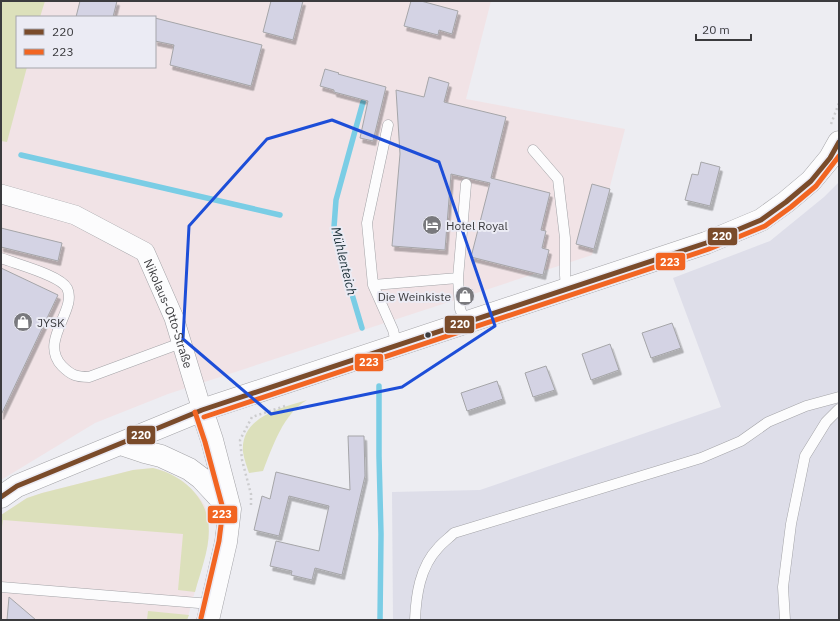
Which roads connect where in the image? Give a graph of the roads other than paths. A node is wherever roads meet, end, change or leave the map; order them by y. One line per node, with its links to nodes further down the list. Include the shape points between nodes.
1 (388, 124): 8 (lane, via 367,223)
2 (839, 142): 9 (main road, via 830,158 811,181 761,220 706,243)
3 (533, 150): 9 (lane, via 558,179 565,238)
4 (466, 184): 7 (lane)
5 (1, 194): 11 (street, Nikolaus-Otto-Straße, via 75,215 145,252 174,318)
6 (1, 258): 11 (lane, via 59,280 67,288 68,300 54,342 54,354 67,371 77,377 89,377)
7 (458, 278): 8 (lane); 10 (lane, via 460,308)
8 (373, 285): 12 (lane, via 393,330)
9 (566, 290): 10 (main road)
10 (466, 324): 12 (main road)
11 (181, 343): 15 (street, Nikolaus-Otto-Straße)
12 (397, 346): 15 (main road)
13 (839, 397): 21 (lane, via 806,406 768,422 741,441 701,458 454,533 437,548 424,570 416,600)
14 (839, 409): 22 (lane, via 826,422 805,456 791,524 783,587)
15 (202, 410): 16 (main road); 18 (main road)
16 (121, 444): 17 (main road, via 17,486); 18 (main road, via 162,456 189,469)
17 (1, 497)
18 (240, 508): 20 (main road, via 226,542)
19 (1, 587): 20 (lane)
20 (210, 612)
21 (415, 620)
22 (785, 620)

